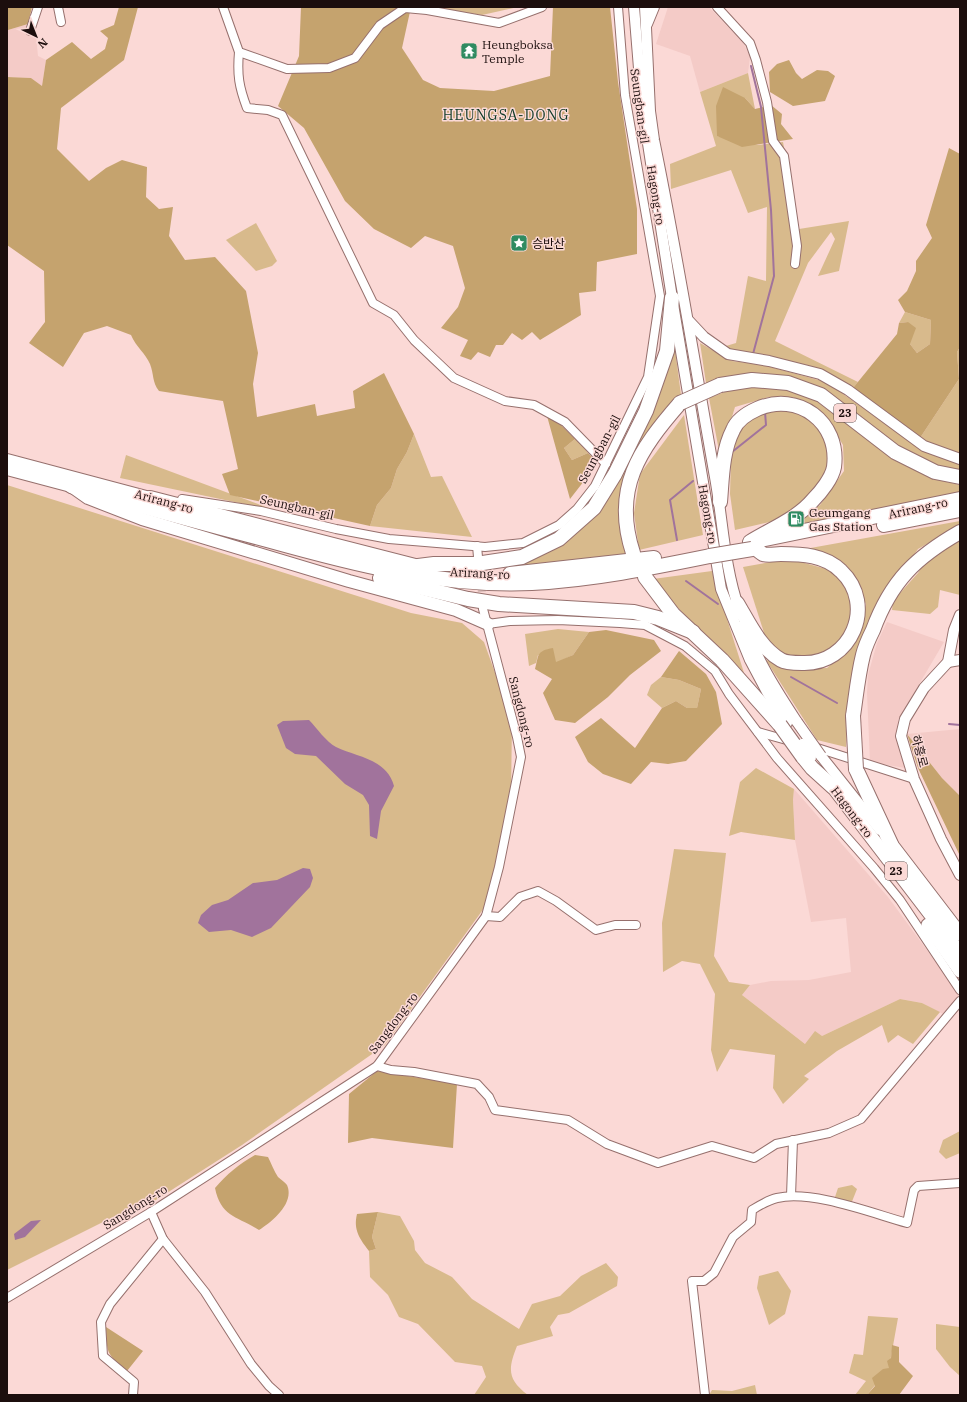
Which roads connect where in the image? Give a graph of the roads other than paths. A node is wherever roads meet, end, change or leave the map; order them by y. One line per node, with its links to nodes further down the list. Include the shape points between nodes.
1 (38, 7): 12 (street)
2 (58, 7): 10 (street)
3 (223, 7): 13 (street)
4 (542, 7): 13 (street, via 499,23 405,8 380,25 355,58 329,68 287,69)
5 (618, 7): 19 (street, Seungban-gil, via 625,95 660,296 648,377)
6 (634, 7): 15 (street, Hagong-ro, via 642,105)
7 (645, 7): 11 (street, Hagong-ro)
8 (654, 7): 11 (street)
9 (717, 7): 14 (street, via 750,43 756,60 767,102 773,141 784,156 797,246)
10 (61, 22)
11 (646, 26): 16 (street, Hagong-ro, via 653,133)
12 (30, 31)
13 (240, 52): 19 (street, via 239,87 248,108 268,110 282,115 373,303 394,315 414,340 454,378 505,401 534,405 565,422)
14 (795, 264)
15 (672, 298): 34 (highway, via 667,351 648,405 615,474 594,508 559,539 522,557 476,564); 43 (street, Hagong-ro, via 721,588 750,660)
16 (689, 321): 17 (street, via 704,337 728,354 820,374 848,390 924,446); 25 (street, Hagong-ro)
17 (960, 458)
18 (7, 460): 23 (main road, Arirang-ro)
19 (606, 464): 28 (street, Seungban-gil, via 595,486 577,509 559,525 523,543)
20 (7, 469): 22 (main road, Arirang-ro)
21 (960, 477): 30 (highway, 23, bridge, via 935,472 895,452 821,395 788,383 752,380 720,385 680,403 656,430 631,475 625,504 627,534)
22 (71, 486): 32 (highway, Arirang-ro); 39 (main road, via 88,498 142,519 456,610)
23 (150, 498): 28 (street, Seungban-gil, via 154,493 246,508 389,539); 34 (highway, Arirang-ro)
24 (960, 500): 29 (highway, Arirang-ro)
25 (720, 502): 29 (highway, via 725,454 733,429 747,413 769,404 787,403 808,410 824,423 834,444 834,468 823,489 801,512); 36 (street, Hagong-ro, via 724,549)
26 (960, 510): 29 (highway, Arirang-ro)
27 (960, 532): 47 (highway, 23, bridge, via 933,547 895,584 882,606 863,654 853,716 856,769)
28 (477, 546): 33 (street)
29 (750, 546): 31 (highway, Arirang-ro, bridge); 36 (highway, via 763,554 802,554 825,560 840,570 850,581 856,595 856,624 846,643 831,658 814,664 782,661 769,652 758,638)
30 (634, 553)
31 (709, 553): 32 (highway, Arirang-ro, via 634,571 531,583 475,582 420,576); 34 (highway, Arirang-ro, via 516,574 437,570)
32 (326, 556): 40 (highway, via 356,572 468,599 543,607 634,612 658,618)
33 (478, 557)
34 (418, 566)
35 (645, 577): 40 (highway, 23, via 673,614)
36 (737, 603): 47 (street, Hagong-ro, bridge, via 753,648 774,686)
37 (483, 609): 39 (street, Sangdong-ro)
38 (960, 616): 42 (street, via 954,630)
39 (488, 624): 44 (street, via 558,620 645,625 685,646 715,671); 49 (street, Sangdong-ro, via 521,757 499,867)
40 (693, 632): 43 (highway, 23)
41 (960, 660): 42 (street)
42 (948, 662): 45 (street, 하흥로, via 924,688 905,719 901,736)
43 (783, 724): 46 (highway, 23, bridge, via 812,768)
44 (758, 732): 45 (street, via 827,750); 54 (street, via 777,758 900,900)
45 (914, 779): 48 (street, 하흥로)
46 (833, 787): 47 (main road, Hagong-ro / 23)
47 (887, 848): 51 (main road, Hagong-ro / 23); 52 (main road, Hagong-ro / 23); 53 (main road)
48 (960, 875)
49 (486, 916): 50 (street, via 500,918 520,897 538,891 596,930 615,925); 56 (street, Sangdong-ro)
50 (636, 924)
51 (960, 934)
52 (960, 953)
53 (960, 971)
54 (960, 990)
55 (960, 1002): 57 (street, via 861,1119 829,1134)
56 (377, 1066): 57 (street, via 477,1084 489,1097 495,1110 568,1120 606,1144 658,1163 712,1146 754,1158 776,1144); 60 (street, Sangdong-ro)
57 (793, 1140): 59 (street)
58 (960, 1183): 59 (street, via 918,1186 914,1190 907,1223 824,1199)
59 (791, 1196): 65 (street, via 762,1203 752,1210 751,1222 732,1236 714,1273 704,1281 692,1281)
60 (151, 1212): 61 (street); 62 (street, Sangdong-ro)
61 (163, 1239): 63 (street, via 110,1304 101,1322 103,1356 134,1382); 64 (street, via 205,1292 251,1364 268,1386)
62 (7, 1298)
63 (133, 1395)
64 (279, 1395)
65 (705, 1395)

